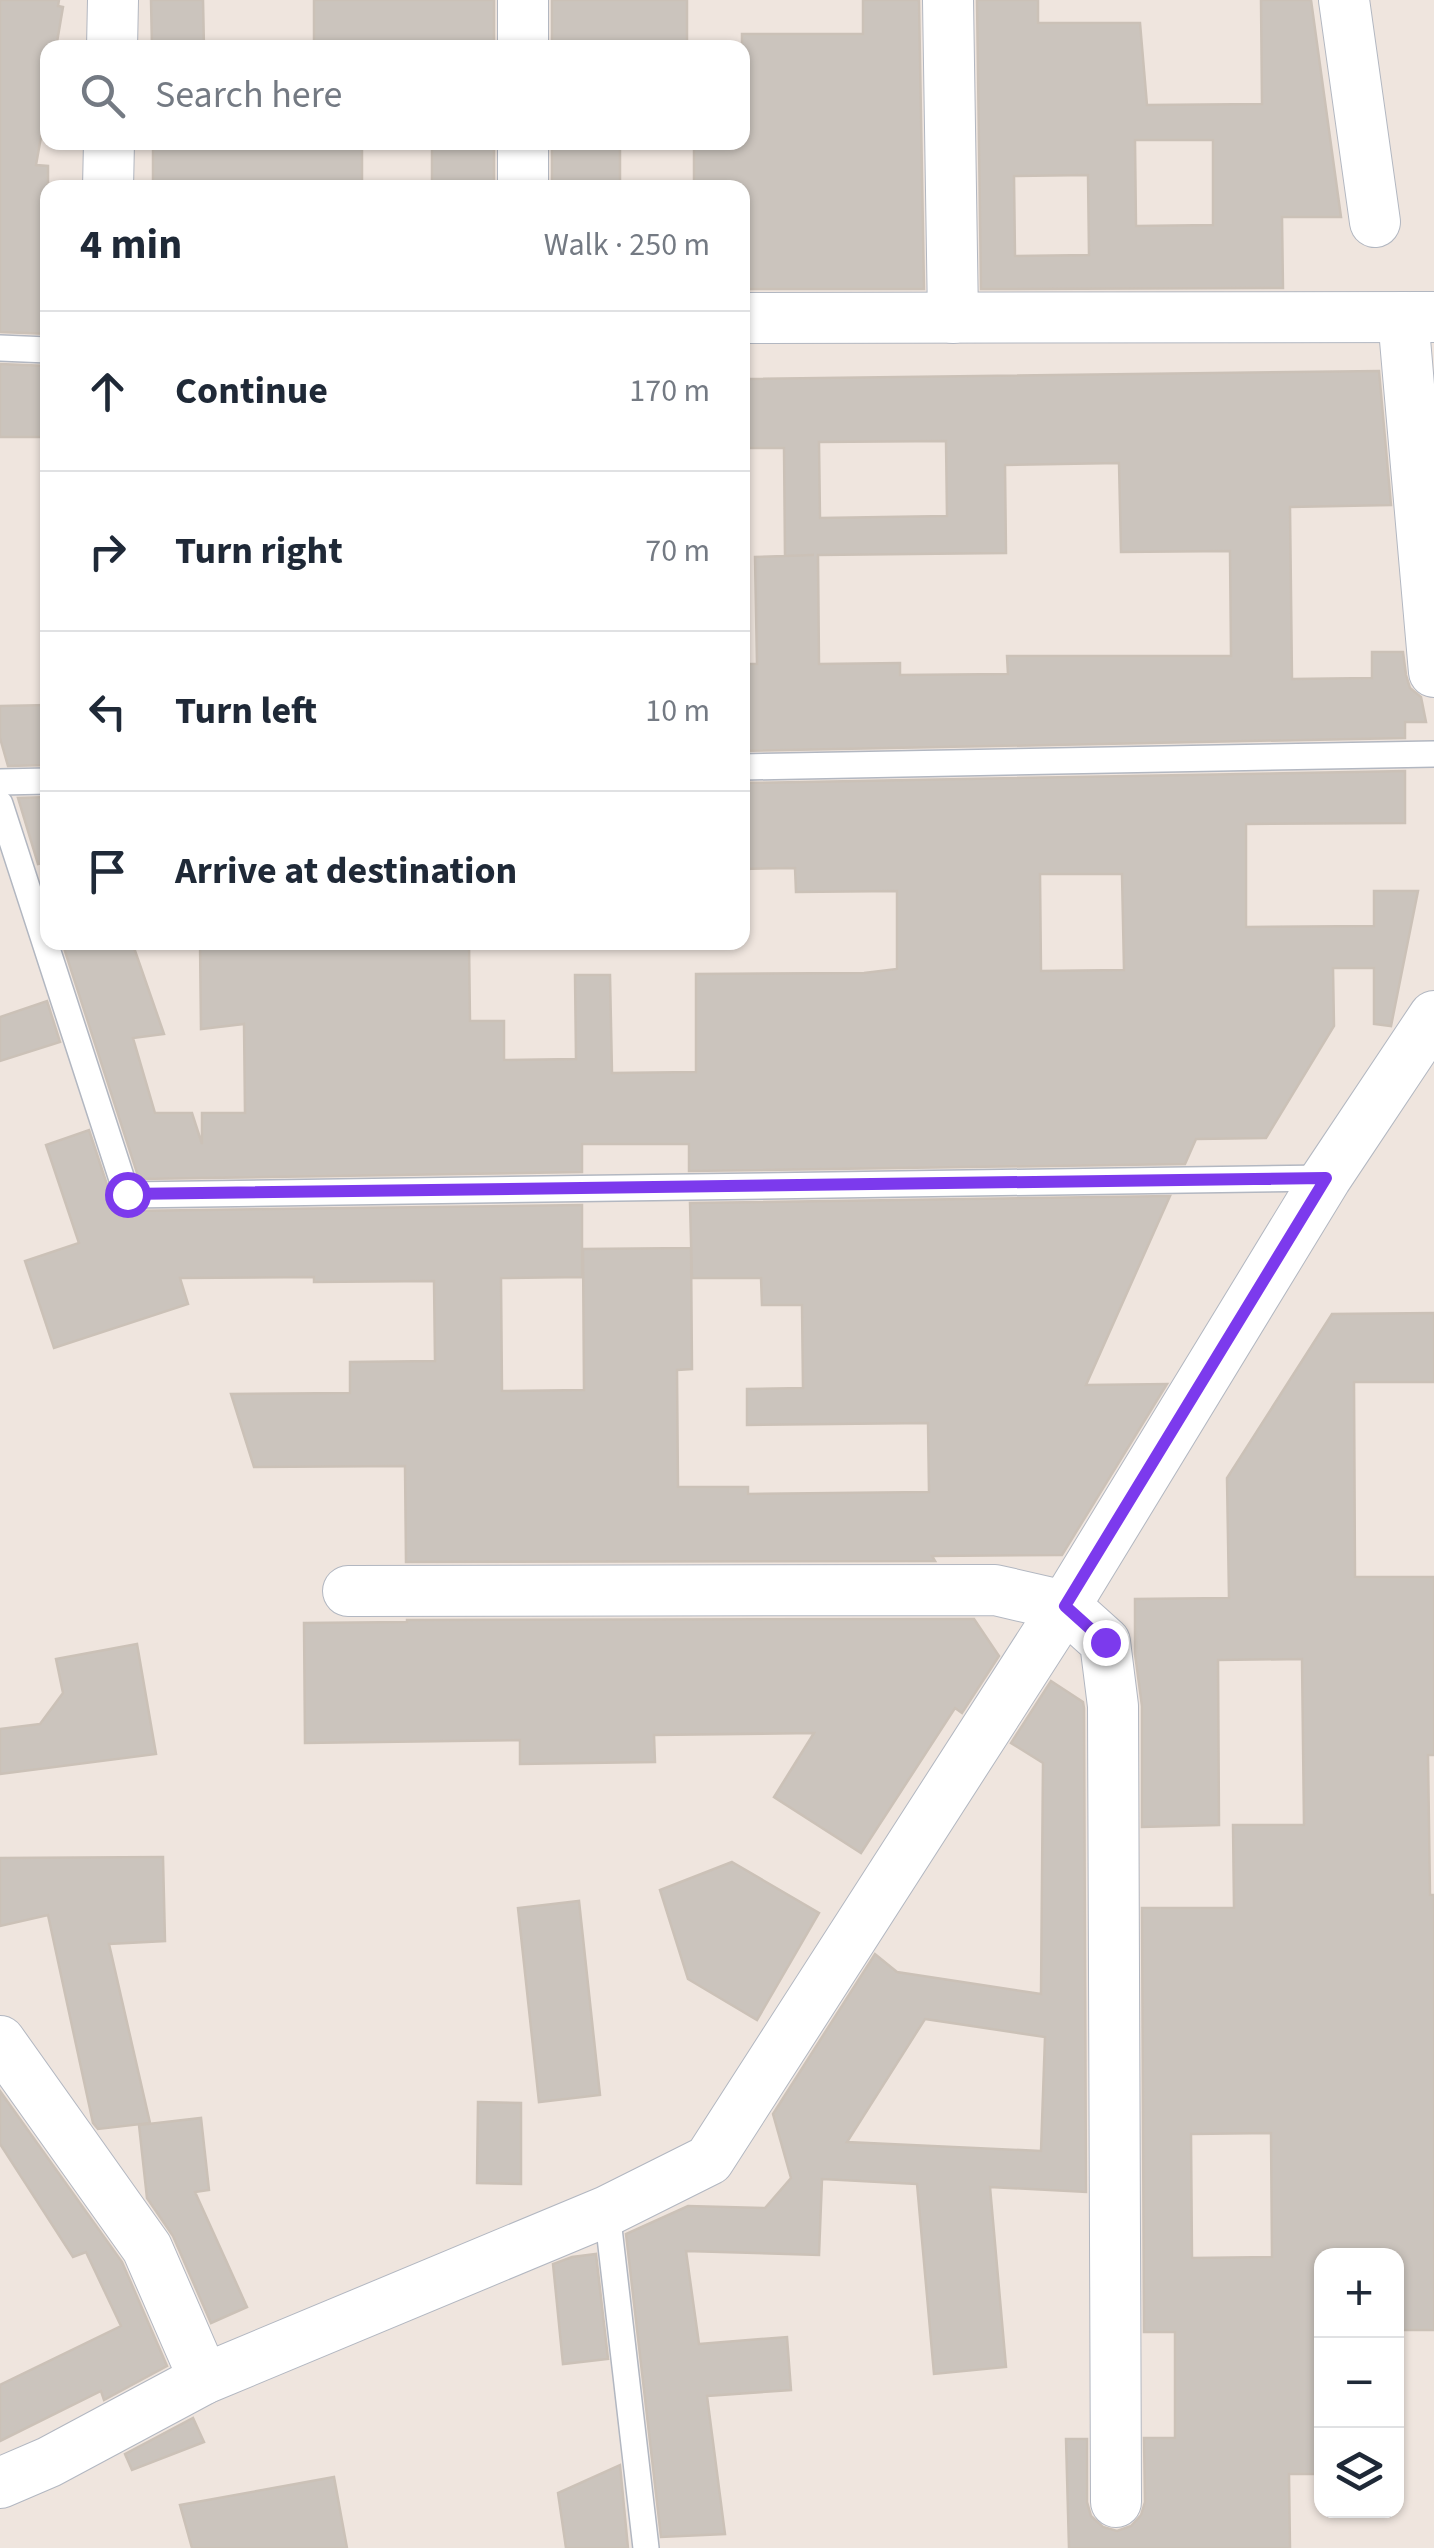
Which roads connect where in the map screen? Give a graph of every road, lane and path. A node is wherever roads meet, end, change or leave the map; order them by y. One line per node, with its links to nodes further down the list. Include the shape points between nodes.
1 (113, 0): 5 (street)
2 (524, 0): 6 (street)
3 (948, 0): 14 (street)
4 (1344, 0): 11 (street)
5 (112, 40)
6 (523, 40)
7 (109, 150): 9 (street)
8 (523, 150): 10 (street)
9 (108, 180)
10 (523, 180)
11 (1375, 222)
12 (1418, 317): 14 (street); 17 (street)
13 (750, 318): 14 (street)
14 (952, 318)
15 (0, 348): 16 (lane)
16 (40, 350)
17 (1434, 672)
18 (1434, 754): 19 (lane)
19 (750, 768)
20 (40, 781): 21 (lane)
21 (0, 782)
22 (0, 804): 23 (lane)
23 (40, 927)
24 (48, 950): 26 (lane, via 127,1194)
25 (1433, 1018): 26 (street)
26 (1326, 1178): 28 (street)
27 (348, 1591): 28 (street, via 996,1590)
28 (1065, 1606): 30 (street, via 709,2160); 33 (street, via 1105,1642 1113,1706)
29 (0, 2041): 31 (street, via 147,2248)
30 (606, 2211): 31 (street); 34 (lane)
31 (204, 2379): 32 (street)
32 (0, 2483)
33 (1116, 2502)
34 (646, 2548)

